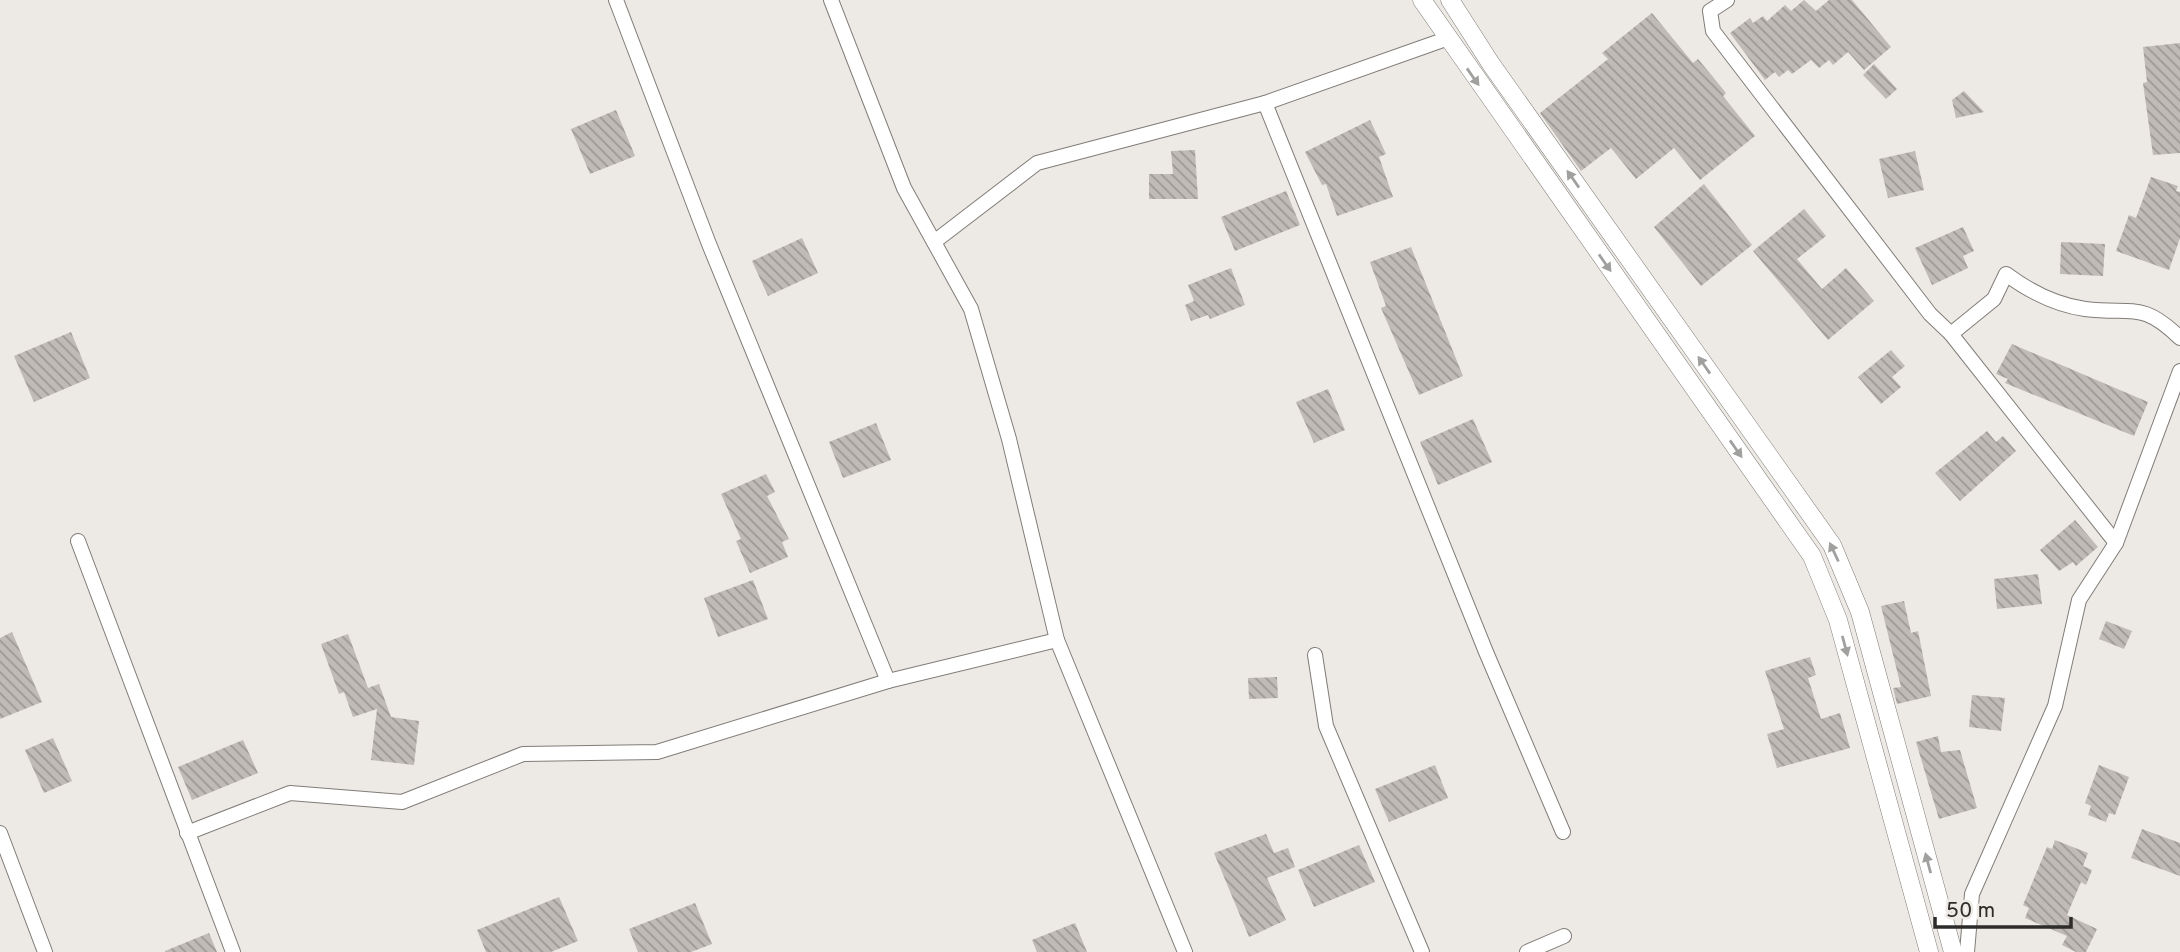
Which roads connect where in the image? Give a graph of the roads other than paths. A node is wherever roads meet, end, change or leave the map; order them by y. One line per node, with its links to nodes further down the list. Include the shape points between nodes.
1 (615, 0): 16 (street, via 709,244)
2 (831, 0): 8 (street, via 904,188)
3 (1422, 0): 6 (street)
4 (1450, 0): 27 (street, one-way to 4, via 1860,612 1832,545)
5 (1727, 0): 9 (street, via 1710,11 1713,31 1930,314)
6 (1446, 38): 7 (street); 26 (street, one-way to 26, via 1812,556 1838,620)
7 (1265, 103): 8 (street, via 1037,163); 17 (street)
8 (934, 242): 14 (street, via 971,309 1009,439)
9 (1951, 334): 10 (street, via 1994,299 2006,274 2029,291 2085,309 2144,312 2161,319); 13 (street)
10 (2180, 338)
11 (2180, 371): 13 (street)
12 (78, 541): 19 (street)
13 (2116, 543): 28 (street, via 2080,600 2055,706 1972,894)
14 (1058, 640): 16 (street); 23 (street)
15 (1315, 655): 24 (street, via 1326,726)
16 (888, 681): 19 (street, via 657,752 523,754 402,802 290,793)
17 (1563, 832)
18 (0, 833): 21 (street)
19 (187, 833): 22 (street)
20 (1564, 936): 25 (street)
21 (45, 952)
22 (233, 952)
23 (1185, 952)
24 (1422, 952)
25 (1527, 952)
26 (1929, 952)
27 (1953, 952)
28 (1967, 952)

